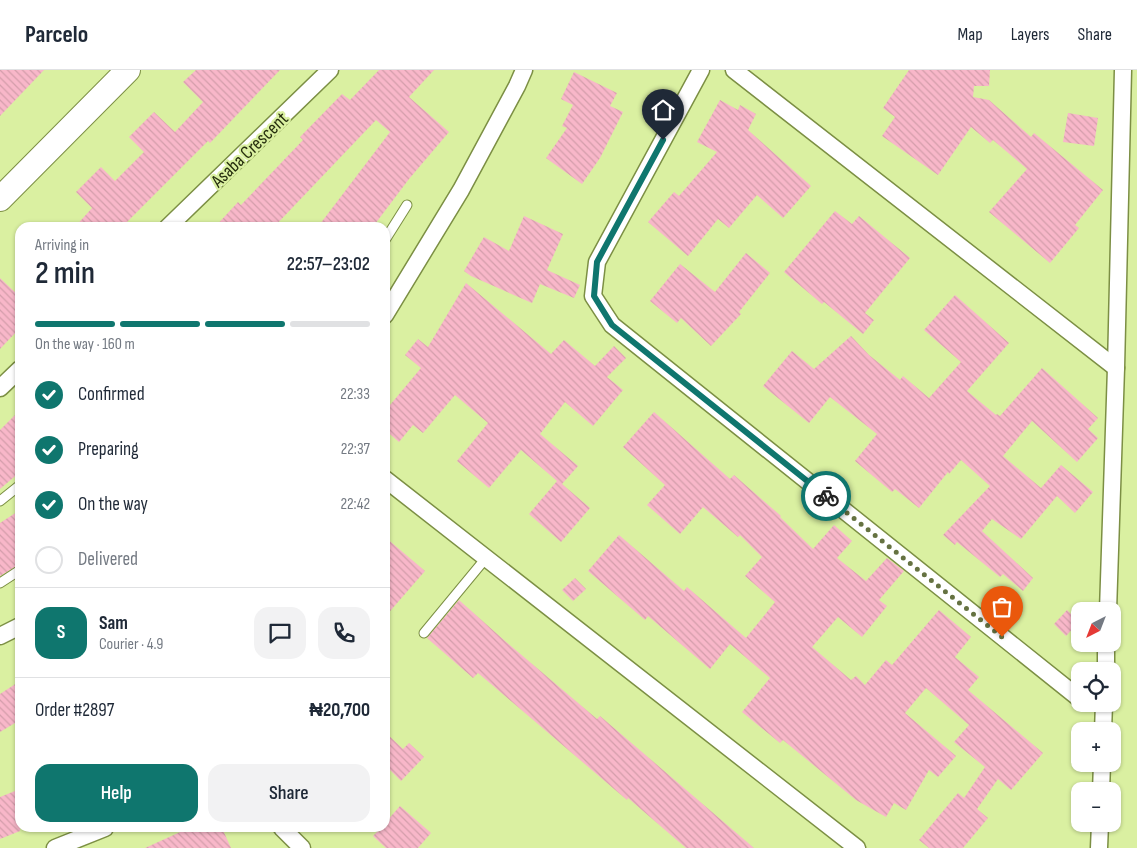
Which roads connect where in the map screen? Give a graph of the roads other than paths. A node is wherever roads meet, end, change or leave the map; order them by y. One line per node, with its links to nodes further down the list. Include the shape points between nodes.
1 (128, 70): 7 (street)
2 (330, 70): 9 (street, Asaba Crescent)
3 (524, 70): 11 (street, via 461,190)
4 (701, 70): 25 (street, via 597,262 594,296 612,325)
5 (734, 70): 12 (street)
6 (1123, 70): 12 (street)
7 (0, 198)
8 (407, 205): 10 (lane)
9 (173, 222)
10 (390, 232)
11 (390, 307)
12 (1116, 368): 21 (street)
13 (15, 374): 14 (street)
14 (0, 388)
15 (390, 483): 18 (street)
16 (15, 489): 17 (lane)
17 (0, 502)
18 (486, 558): 23 (lane); 31 (street)
19 (15, 573): 20 (lane)
20 (0, 583)
21 (1108, 602)
22 (15, 628): 24 (street)
23 (424, 633)
24 (0, 636)
25 (1071, 692)
26 (95, 832): 29 (street)
27 (286, 832): 30 (street)
28 (1100, 832): 32 (street)
29 (55, 848)
30 (302, 848)
31 (857, 848)
32 (1099, 848)

